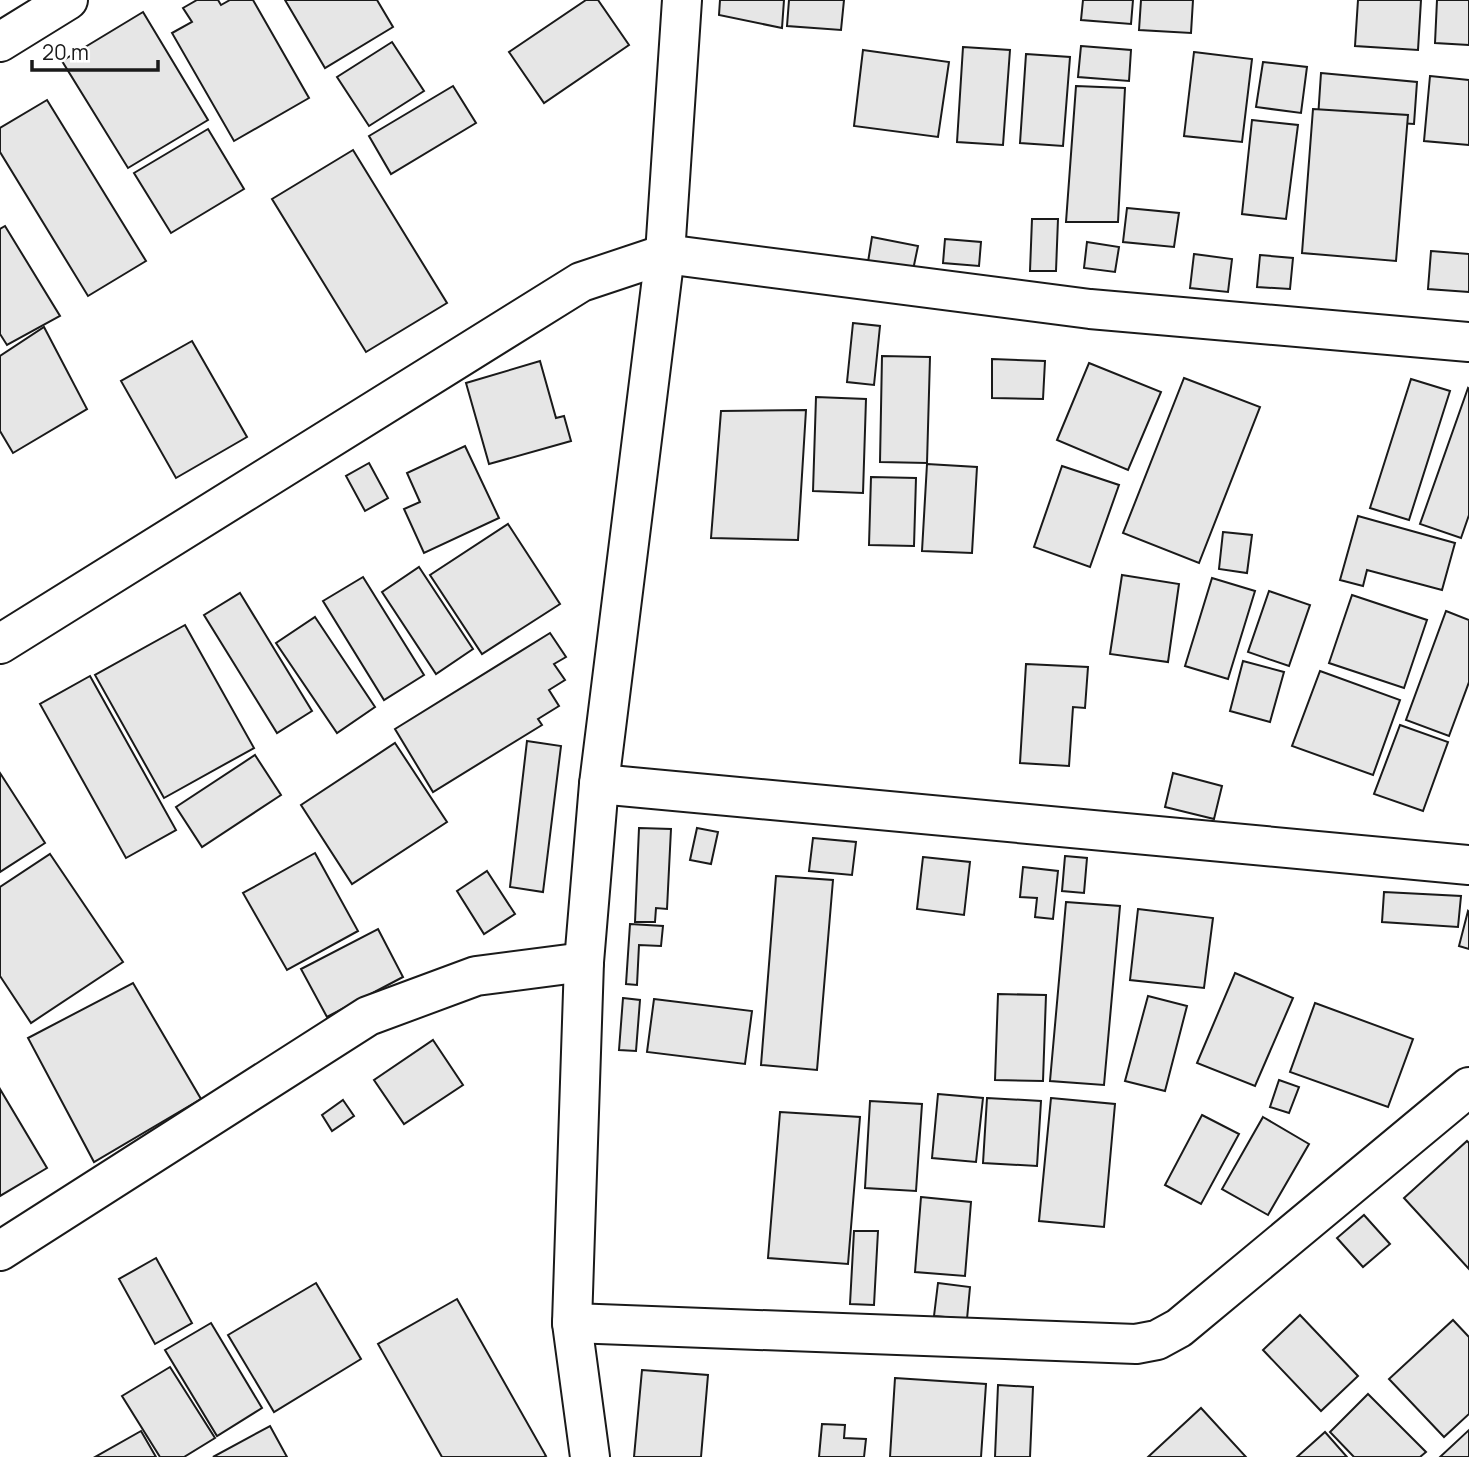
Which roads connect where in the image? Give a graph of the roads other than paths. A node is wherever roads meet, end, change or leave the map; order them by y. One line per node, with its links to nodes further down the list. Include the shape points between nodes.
1 (68, 0): 3 (street)
2 (682, 0): 4 (street)
3 (0, 42)
4 (665, 254): 5 (street, via 1090,309); 6 (street, via 581,282); 7 (street)
5 (1469, 342)
6 (0, 644)
7 (599, 784): 8 (street); 9 (street)
8 (1469, 865)
9 (583, 962): 11 (street, via 476,976 368,1016); 12 (street)
10 (1469, 1087): 12 (street, via 1179,1328 1157,1340 1123,1343)
11 (0, 1251)
12 (572, 1324): 13 (street)
13 (590, 1457)

